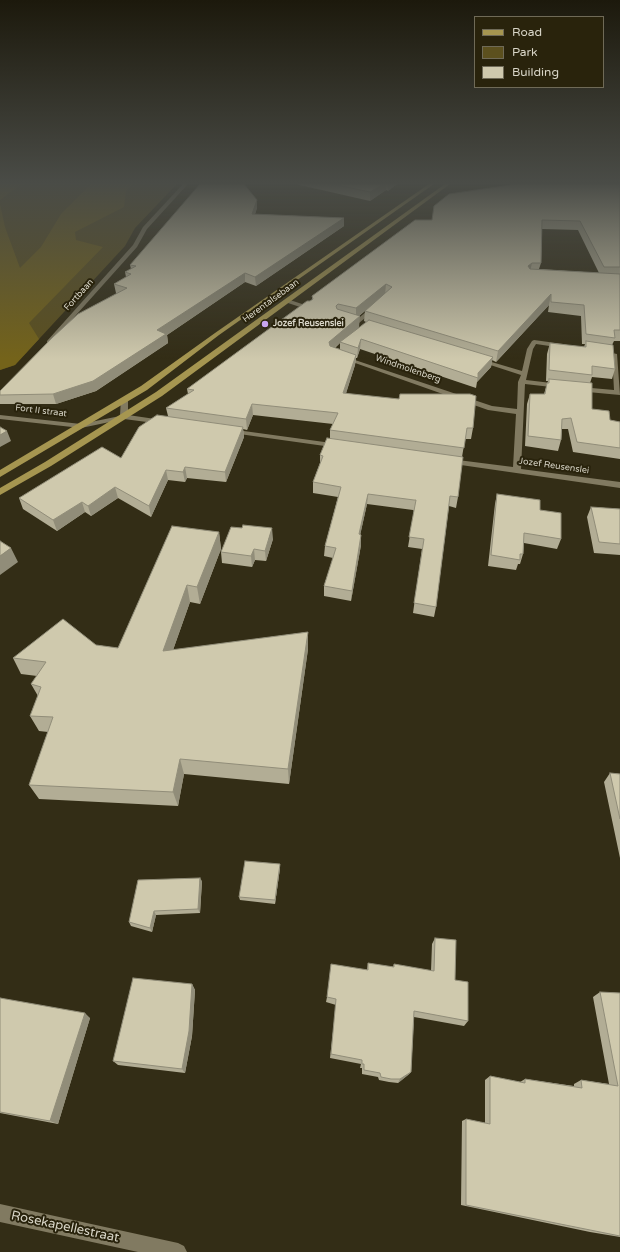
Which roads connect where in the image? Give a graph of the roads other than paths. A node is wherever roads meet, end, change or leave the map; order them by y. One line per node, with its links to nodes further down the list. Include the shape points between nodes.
1 (137, 242): 9 (street, Fortbaan)
2 (348, 242): 14 (main road, Herentalsebaan)
3 (368, 242): 4 (main road, Herentalsebaan)
4 (287, 301): 6 (street); 17 (main road, Herentalsebaan)
5 (377, 305): 7 (street, via 354,321)
6 (309, 308)
7 (367, 325)
8 (572, 347): 13 (street, via 534,342)
9 (44, 348)
10 (614, 354): 13 (street, via 618,393 570,388)
11 (340, 356): 15 (street, Windmolenberg, via 491,408)
12 (472, 358): 13 (street)
13 (523, 379): 15 (street)
14 (124, 400): 17 (street); 19 (main road, Herentalsebaan)
15 (521, 412): 23 (street)
16 (0, 417): 19 (street, Fort II straat)
17 (124, 417): 18 (street); 19 (street); 26 (main road, Herentalsebaan)
18 (167, 423)
19 (81, 426): 24 (main road, Herentalsebaan)
20 (220, 430): 21 (street)
21 (344, 446)
22 (438, 460): 23 (street, Jozef Reusenslei)
23 (517, 471): 25 (street, Jozef Reusenslei)
24 (0, 474)
25 (620, 485)
26 (0, 492)
27 (0, 1213): 28 (street, Rosekapellestraat)
28 (178, 1252)

